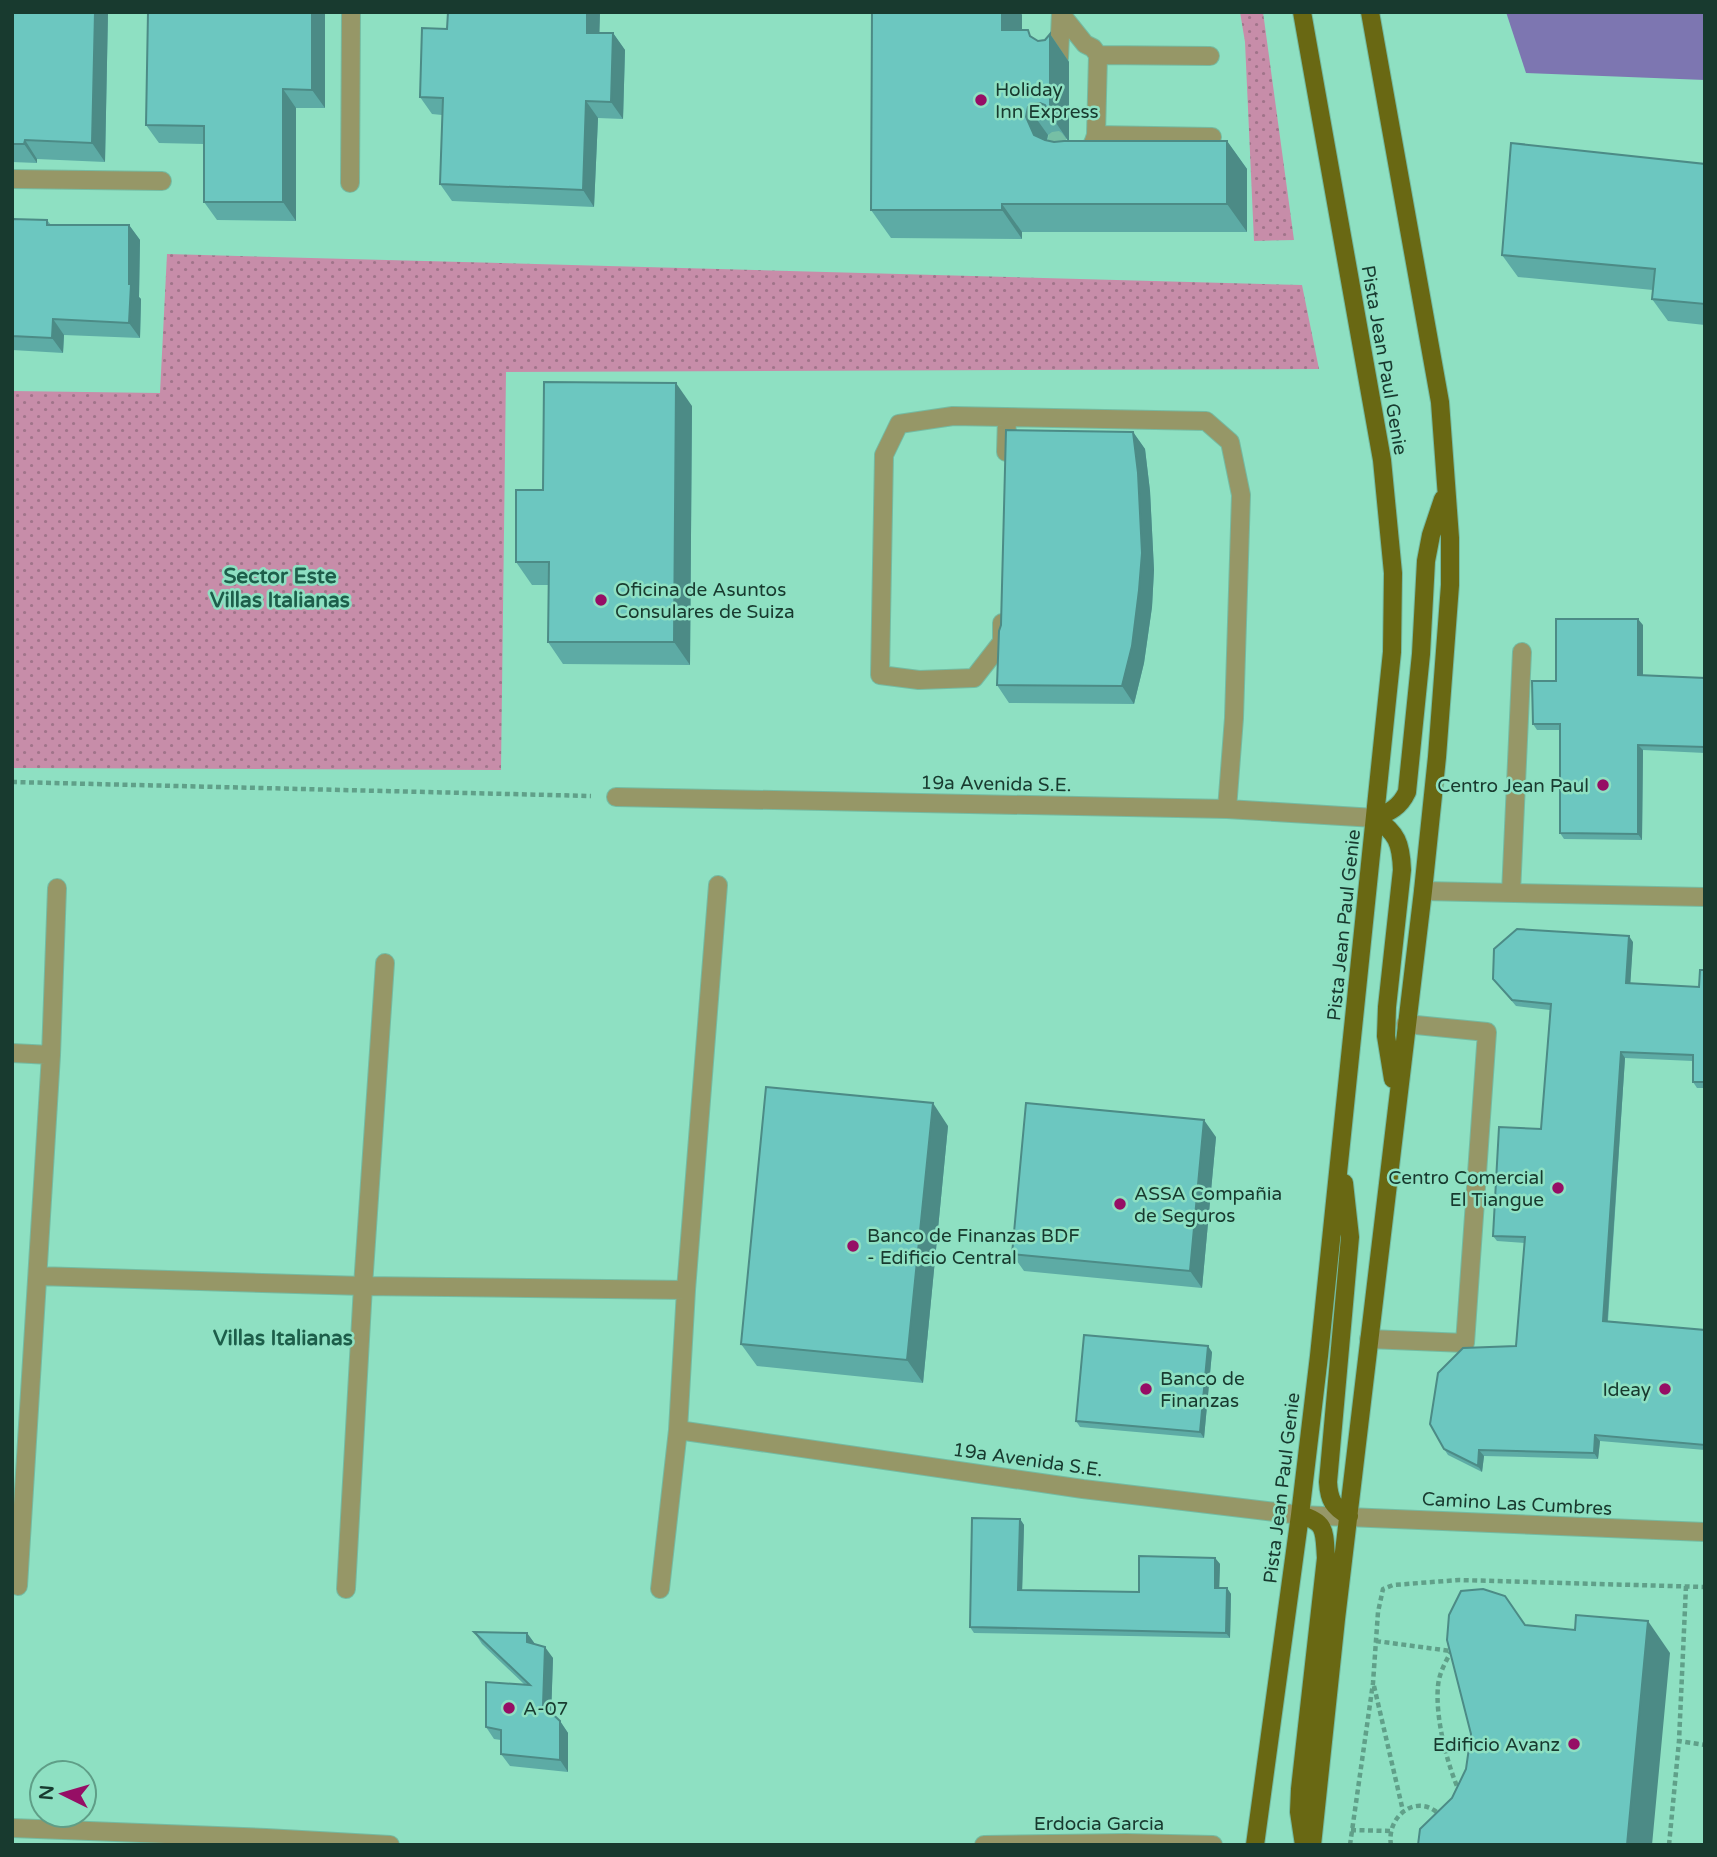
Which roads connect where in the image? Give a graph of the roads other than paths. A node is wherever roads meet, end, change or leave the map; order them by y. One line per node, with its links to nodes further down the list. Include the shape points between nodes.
1 (351, 12): 13 (street)
2 (1302, 12): 21 (main road, Pista Jean Paul Genie, via 1382,460 1393,573 1392,652)
3 (1370, 12): 16 (main road, via 1440,402)
4 (1061, 13): 5 (street); 7 (street)
5 (1098, 55): 6 (street); 8 (street)
6 (1210, 55)
7 (1059, 58)
8 (1096, 135): 9 (street); 10 (street, via 1088,153 1080,158)
9 (1212, 137)
10 (1062, 155)
11 (12, 179): 12 (street)
12 (162, 181)
13 (350, 183)
14 (1007, 417): 15 (street); 17 (street, via 953,416 900,424 884,455 880,675 919,680 974,678 1002,642); 20 (street, via 1206,421 1230,442 1241,495)
15 (1006, 470)
16 (1447, 485): 21 (main road, via 1426,561 1407,792 1399,806); 24 (main road, via 1449,595)
17 (1003, 602)
18 (1522, 652): 25 (street)
19 (616, 797): 20 (street, 19a Avenida S.E.)
20 (1227, 809): 21 (street, 19a Avenida S.E.)
21 (1375, 818): 31 (main road, via 1394,834 1401,849 1387,1007); 32 (main road, Pista Jean Paul Genie)
22 (718, 885): 35 (street)
23 (57, 888): 30 (street)
24 (1423, 891): 25 (street); 28 (main road)
25 (1511, 892): 26 (street)
26 (1705, 897)
27 (385, 963): 34 (street)
28 (1406, 1024): 31 (main road); 36 (street, via 1487,1032 1465,1343)
29 (12, 1053): 30 (street)
30 (51, 1055): 33 (street)
31 (1397, 1101): 36 (main road)
32 (1340, 1157): 39 (main road, Pista Jean Paul Genie); 41 (main road, via 1350,1237 1328,1494 1338,1510)
33 (38, 1276): 34 (street); 38 (street)
34 (363, 1286): 35 (street); 44 (street)
35 (686, 1290): 37 (street)
36 (1369, 1339): 41 (main road)
37 (678, 1430): 39 (street, 19a Avenida S.E., via 1083,1489); 45 (street)
38 (19, 1441): 43 (street)
39 (1300, 1515): 40 (street, 19a Avenida S.E.); 50 (main road, Pista Jean Paul Genie); 51 (main road, via 1320,1523 1326,1558 1300,1789)
40 (1328, 1515): 41 (street, Camino Las Cumbres)
41 (1349, 1516): 42 (street, Camino Las Cumbres); 52 (main road)
42 (1705, 1532)
43 (18, 1586)
44 (346, 1589)
45 (660, 1589)
46 (12, 1828): 47 (street)
47 (390, 1845)
48 (984, 1845): 49 (street, Erdocia Garcia)
49 (1213, 1845)
50 (1255, 1845)
51 (1304, 1845)
52 (1312, 1845)

